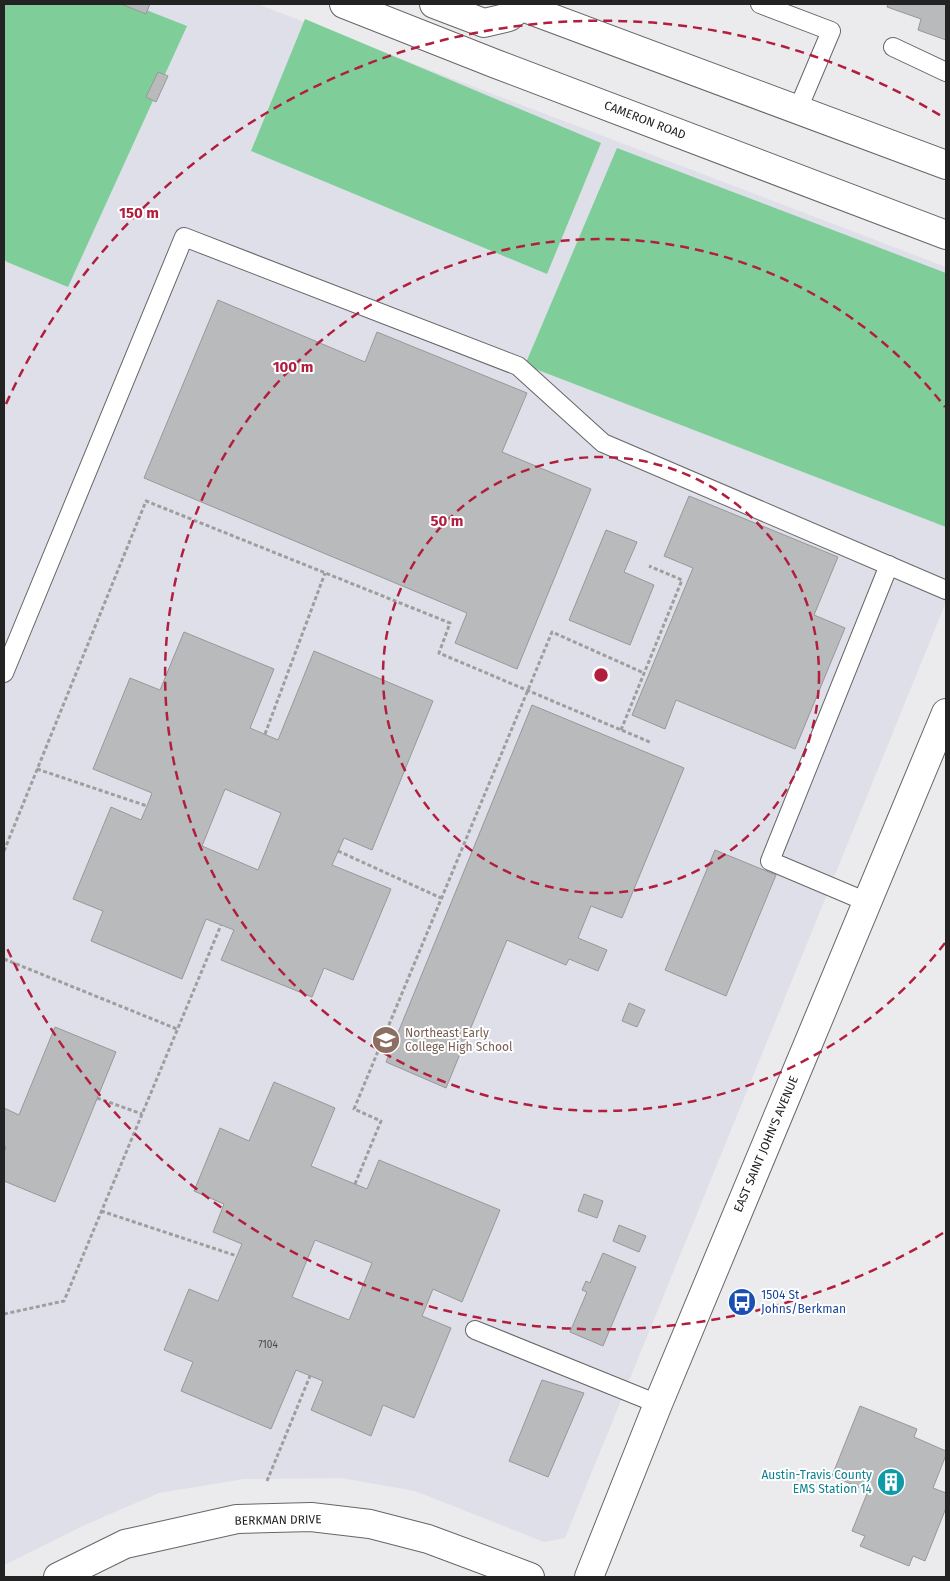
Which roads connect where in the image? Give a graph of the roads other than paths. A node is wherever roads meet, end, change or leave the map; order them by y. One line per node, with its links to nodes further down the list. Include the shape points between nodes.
1 (344, 4): 9 (street, CAMERON ROAD)
2 (434, 4): 4 (street, via 484,23 509,17)
3 (760, 4): 7 (lane, via 831,31)
4 (517, 5): 7 (street)
5 (894, 47): 6 (lane)
6 (946, 72)
7 (798, 109): 8 (street)
8 (944, 160)
9 (946, 235)
10 (889, 565): 11 (lane); 12 (lane, via 603,443 518,366 184,238); 14 (lane, via 770,861)
11 (946, 590)
12 (4, 673)
13 (946, 713): 14 (street, EAST SAINT JOHN'S AVENUE)
14 (867, 902): 16 (street, EAST SAINT JOHN'S AVENUE)
15 (475, 1330): 16 (lane)
16 (658, 1404): 19 (street, EAST SAINT JOHN'S AVENUE)
17 (58, 1577): 18 (street, BERKMAN DRIVE, via 125,1544 237,1519 311,1516 370,1524 428,1539)
18 (530, 1577)
19 (589, 1577)

